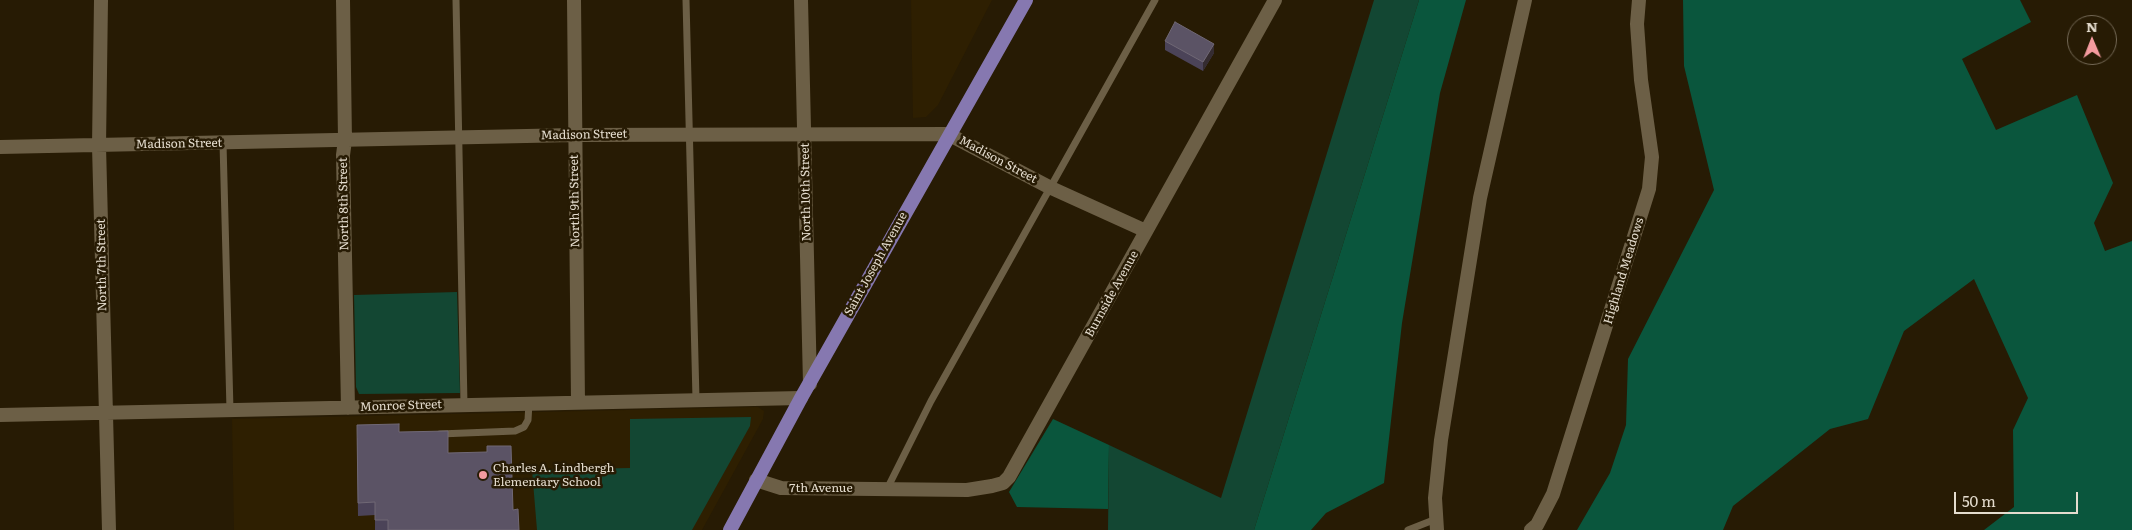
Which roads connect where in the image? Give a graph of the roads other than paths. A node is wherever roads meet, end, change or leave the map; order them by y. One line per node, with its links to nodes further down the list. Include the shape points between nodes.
1 (100, 0): 19 (street, North 7th Street)
2 (343, 0): 17 (street, North 8th Street)
3 (456, 0): 16 (lane)
4 (574, 0): 15 (street, North 9th Street)
5 (686, 0): 13 (lane)
6 (802, 0): 12 (street, North 10th Street)
7 (1026, 0): 14 (main road, Saint Joseph Avenue)
8 (1155, 0): 21 (lane)
9 (1275, 0): 22 (street, Burnside Avenue)
10 (1525, 0): 36 (street, via 1480,198 1441,440 1435,498)
11 (1638, 0): 40 (street, Highland Meadows, via 1641,80 1652,157 1649,189 1553,494 1537,525)
12 (804, 133): 13 (street, Madison Street); 14 (street, Madison Street); 23 (street, North 10th Street)
13 (689, 134): 15 (street, Madison Street); 25 (lane)
14 (948, 134): 21 (street, Madison Street); 23 (main road, Saint Joseph Avenue)
15 (574, 135): 16 (street, Madison Street); 26 (street, North 9th Street)
16 (459, 137): 17 (street, Madison Street); 28 (lane)
17 (345, 140): 18 (street, Madison Street); 29 (street, North 8th Street)
18 (223, 143): 19 (street, Madison Street); 30 (lane)
19 (99, 146): 20 (street, Madison Street); 31 (street, North 7th Street)
20 (0, 147)
21 (1049, 187): 22 (street, Madison Street); 35 (lane, via 931,400)
22 (1146, 231): 35 (street, Burnside Avenue, via 1003,483 967,490)
23 (810, 384): 24 (main road, Saint Joseph Avenue)
24 (801, 398): 25 (street, Monroe Street); 34 (main road, Saint Joseph Avenue)
25 (696, 399): 26 (street, Monroe Street)
26 (578, 402): 27 (street, Monroe Street)
27 (529, 403): 28 (street, Monroe Street); 33 (lane, via 528,420 515,432)
28 (464, 404): 29 (street, Monroe Street)
29 (348, 408): 30 (street, Monroe Street)
30 (230, 410): 31 (street, Monroe Street)
31 (105, 413): 32 (street, Monroe Street); 37 (street, North 7th Street)
32 (0, 415)
33 (433, 434)
34 (756, 480): 35 (street, 7th Avenue, via 781,488); 38 (main road, Saint Joseph Avenue)
35 (886, 489)
36 (1437, 524): 39 (lane)
37 (109, 530)
38 (730, 530)
39 (1408, 530)
40 (1531, 530)

